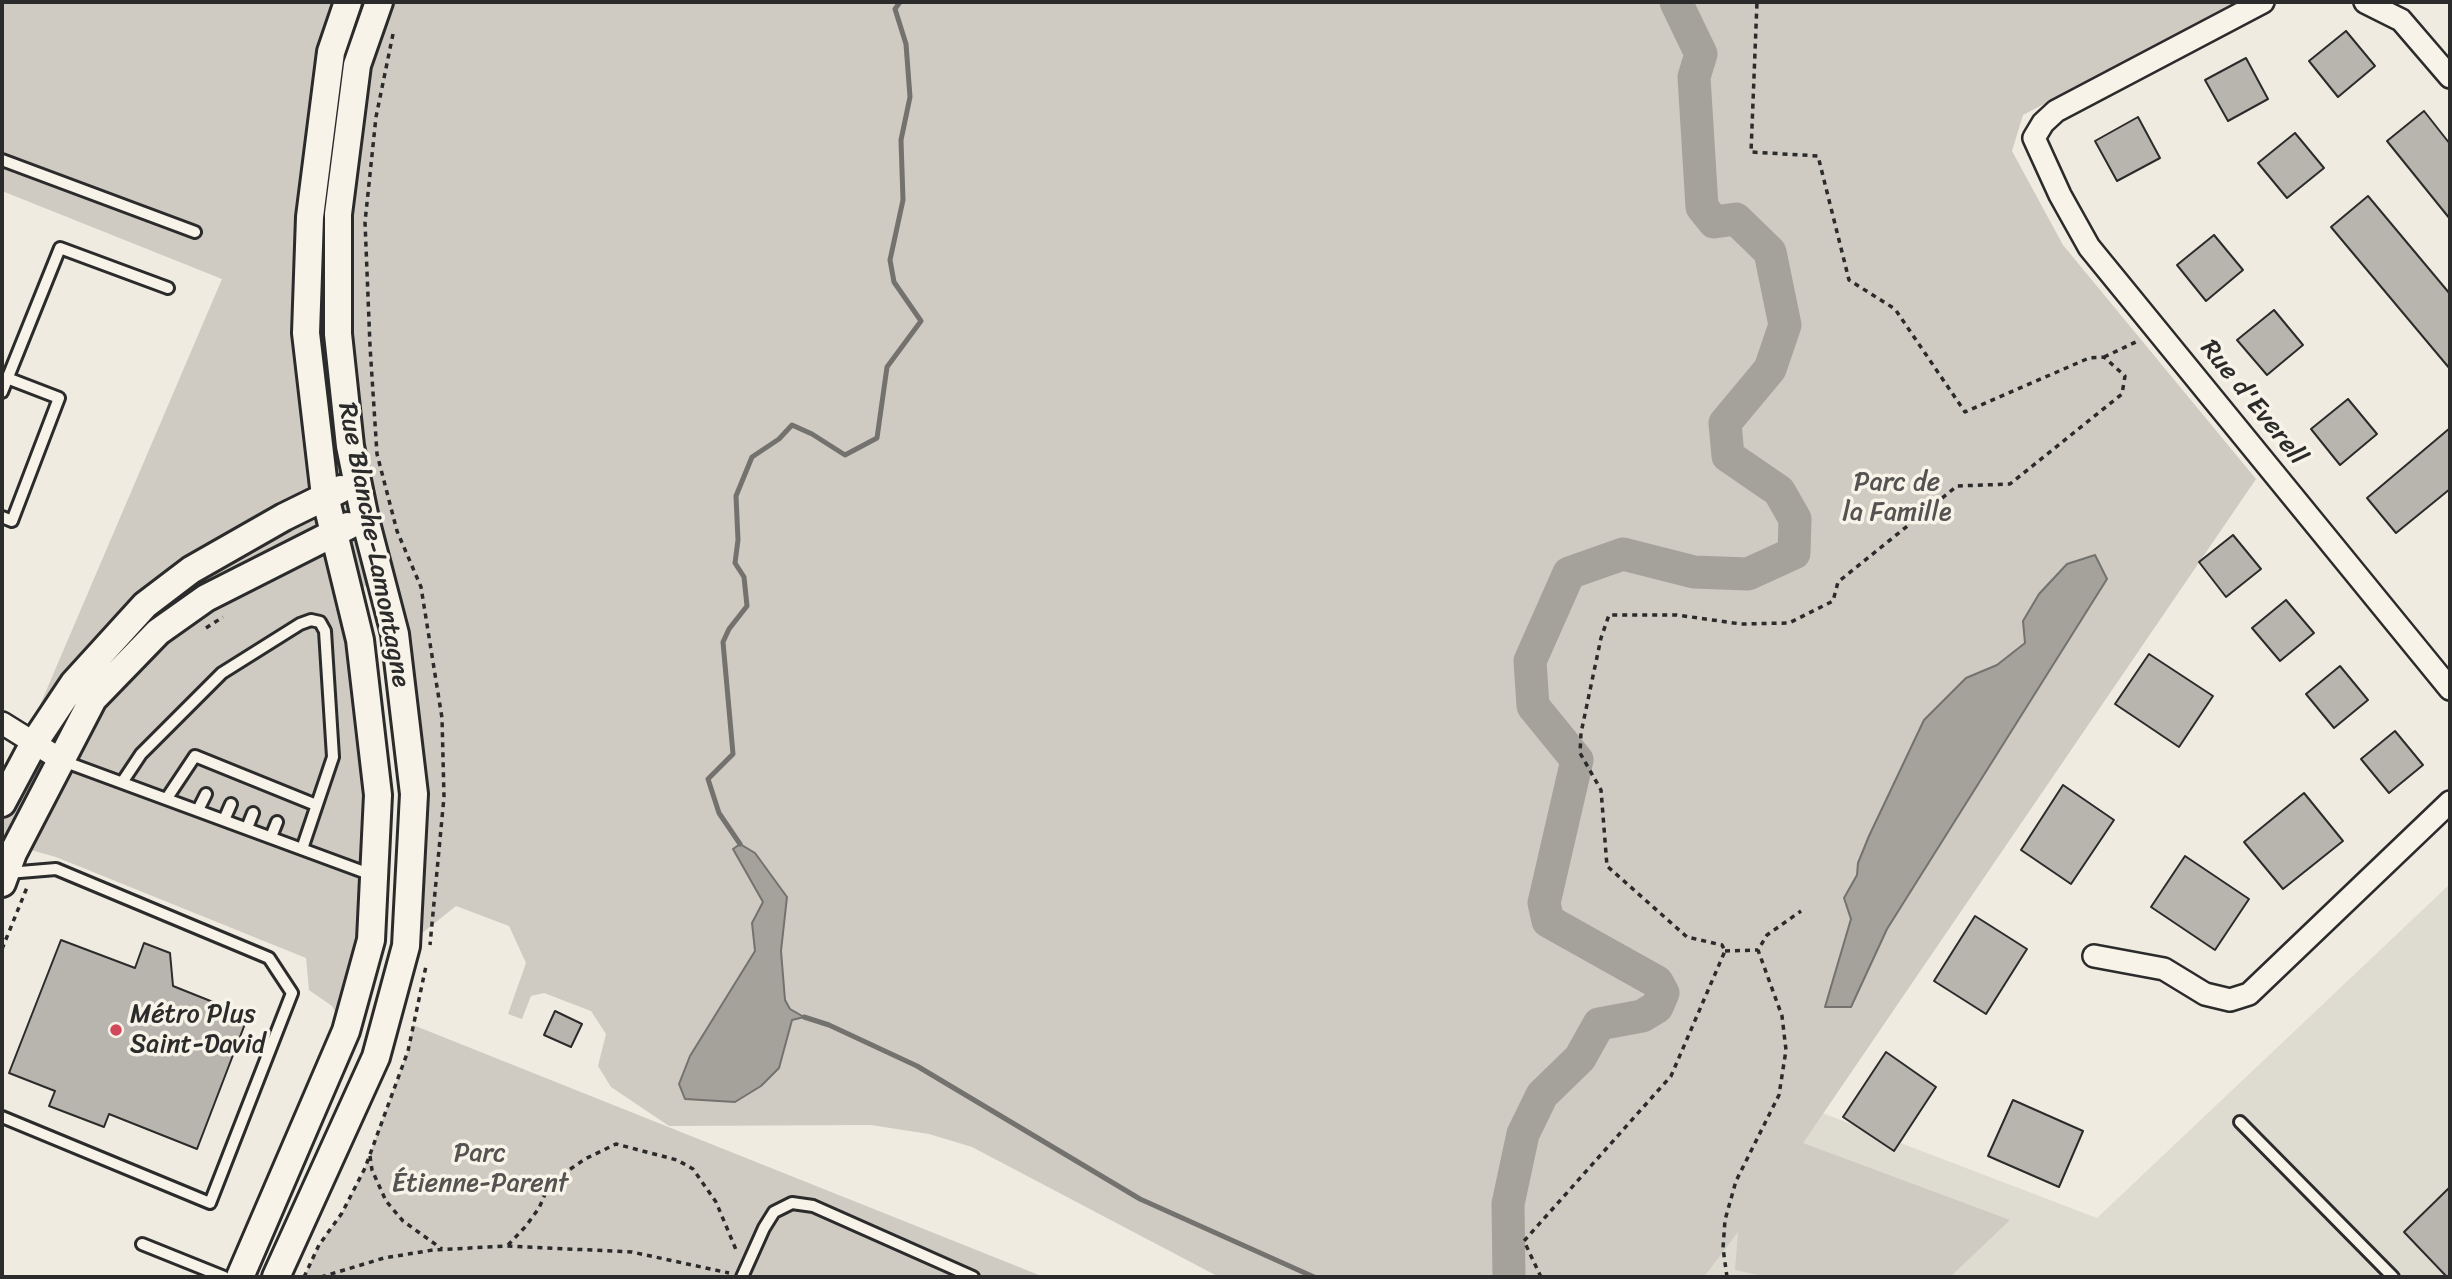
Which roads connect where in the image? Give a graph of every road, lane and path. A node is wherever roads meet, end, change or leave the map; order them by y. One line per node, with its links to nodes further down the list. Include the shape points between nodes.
1 (348, 2): 16 (street, Rue Blanche-Lamontagne, via 331,52 310,217 306,333)
2 (379, 2): 15 (street, Rue Blanche-Lamontagne, via 357,65 338,214 338,334)
3 (1756, 2): 12 (path, via 1751,152 1818,156 1849,280 1895,309 1965,412 2089,358)
4 (2263, 2): 11 (street, Rue d'Everell, via 2056,111 2034,138 2089,247)
5 (2365, 2): 7 (street, via 2401,20)
6 (394, 32): 18 (path, via 376,117 365,222 377,454 397,531)
7 (2450, 78)
8 (2, 160): 9 (lane)
9 (195, 232)
10 (168, 288): 13 (lane, via 60,248)
11 (2158, 331): 12 (path); 22 (street, Rue d'Everell)
12 (2104, 357): 46 (path, via 2124,376 2122,394 2010,484 1957,486 1838,582 1833,601 1789,623 1609,615 1580,752 1601,790 1607,866 1687,937 1722,945)
13 (7, 378): 14 (lane); 17 (lane, via 59,398 12,521)
14 (2, 392)
15 (357, 482): 16 (street); 18 (street, Rue Blanche-Lamontagne)
16 (325, 496): 19 (street, Rue Blanche-Lamontagne); 24 (street, via 191,570 145,605 75,682)
17 (2, 517)
18 (368, 530): 19 (street); 57 (street, Rue Blanche-Lamontagne, via 395,634 414,794 406,946 376,1057)
19 (334, 532): 25 (street, via 206,598 158,632 93,699); 42 (street, Rue Blanche-Lamontagne, via 360,640 379,795)
20 (229, 613): 21 (path)
21 (197, 634)
22 (2450, 689)
23 (2, 723): 24 (street)
24 (34, 743): 25 (street); 30 (street)
25 (63, 761): 26 (lane); 41 (street)
26 (123, 781): 28 (lane); 32 (lane, via 141,754 222,673 311,620 320,622 325,631 333,757)
27 (206, 794): 33 (lane)
28 (167, 798): 32 (lane, via 195,756 263,788); 33 (lane)
29 (2450, 802): 47 (street, via 2249,994 2230,1000 2205,994 2164,968)
30 (2, 803)
31 (231, 804): 35 (lane)
32 (316, 805): 39 (lane)
33 (198, 810): 35 (lane)
34 (253, 813): 37 (lane)
35 (224, 820): 37 (lane)
36 (277, 822): 38 (lane)
37 (247, 828): 38 (lane)
38 (271, 837): 39 (lane)
39 (302, 849): 42 (lane)
40 (33, 872): 41 (lane); 44 (path); 48 (lane, via 56,869 269,958 292,993 210,1203)
41 (3, 876)
42 (374, 876): 56 (street, Rue Blanche-Lamontagne, via 371,940 346,1031)
43 (1801, 911): 45 (path, via 1767,935)
44 (2, 949)
45 (1758, 950): 46 (path); 61 (path, via 1782,1016 1786,1050 1779,1095 1737,1181 1724,1220)
46 (1725, 951): 60 (path, via 1671,1076 1524,1241)
47 (2094, 956)
48 (2, 1117)
49 (2240, 1122): 62 (lane)
50 (370, 1154): 53 (path, via 386,1200 403,1221)
51 (142, 1244): 55 (lane)
52 (507, 1246): 53 (path); 54 (path, via 632,1252); 54 (path, via 539,1208 550,1183 616,1144 677,1160 693,1169 716,1202)
53 (442, 1249): 58 (path, via 384,1258)
54 (743, 1275): 59 (lane, via 774,1212 792,1203 813,1206)
55 (224, 1277)
56 (240, 1277)
57 (276, 1277)
58 (321, 1277)
59 (973, 1277)
60 (1541, 1277)
61 (1727, 1277)
62 (2393, 1277)

